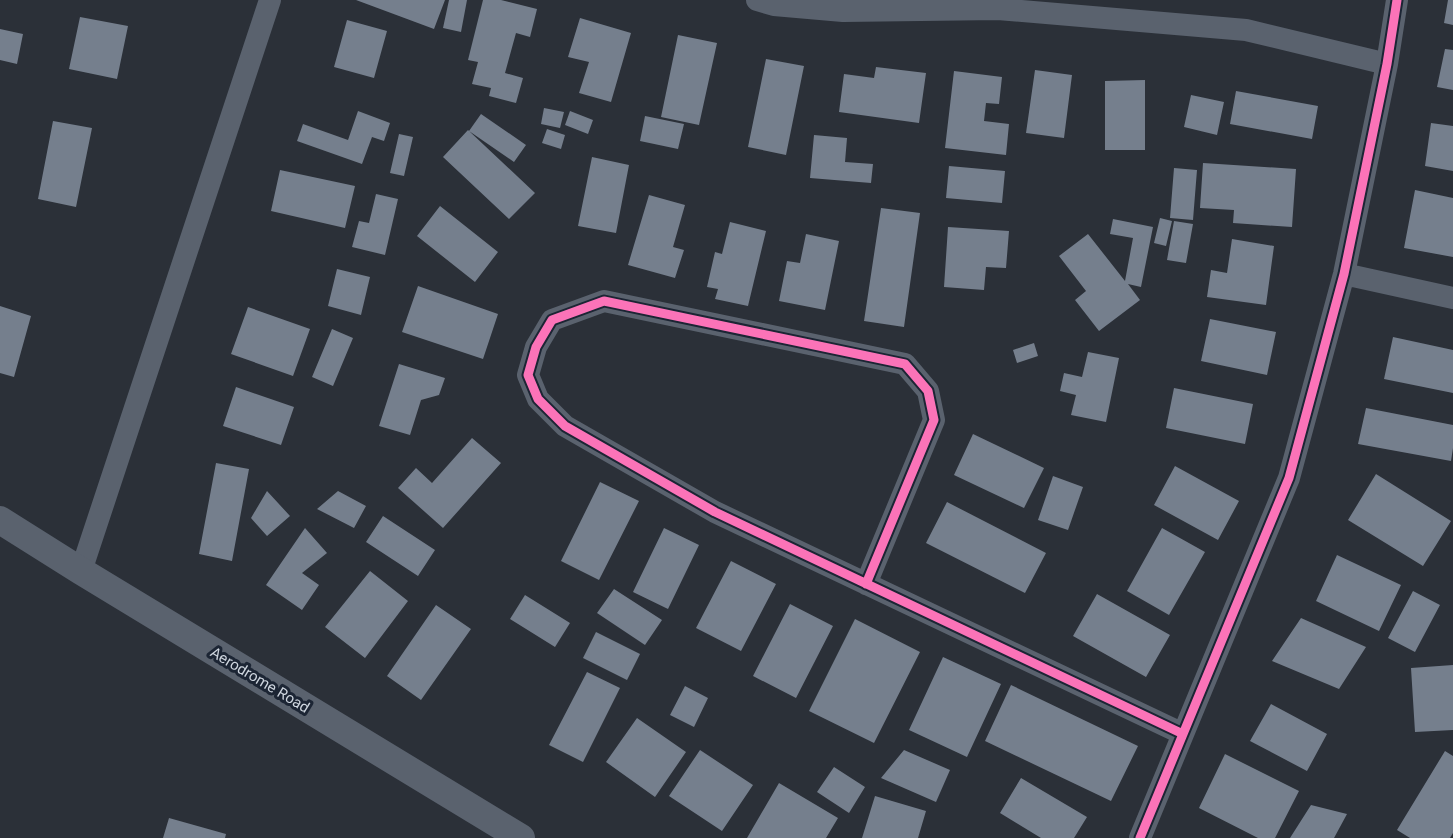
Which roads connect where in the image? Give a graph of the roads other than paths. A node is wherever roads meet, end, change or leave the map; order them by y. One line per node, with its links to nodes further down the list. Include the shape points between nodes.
1 (270, 0): 8 (street)
2 (757, 0): 4 (street, via 774,5 843,10 998,9 1245,30)
3 (1397, 0): 4 (street)
4 (1387, 64): 5 (street)
5 (1344, 274): 6 (street); 10 (street, via 1289,478)
6 (1453, 298)
7 (0, 520): 8 (street, Aerodrome Road)
8 (81, 571): 11 (street, Aerodrome Road)
9 (866, 584): 9 (street, via 715,512 565,426 538,399 528,375 536,346 552,320 604,301 905,364 928,391 934,420); 10 (street)
10 (1183, 734): 12 (street)
11 (509, 835)
12 (1140, 838)

